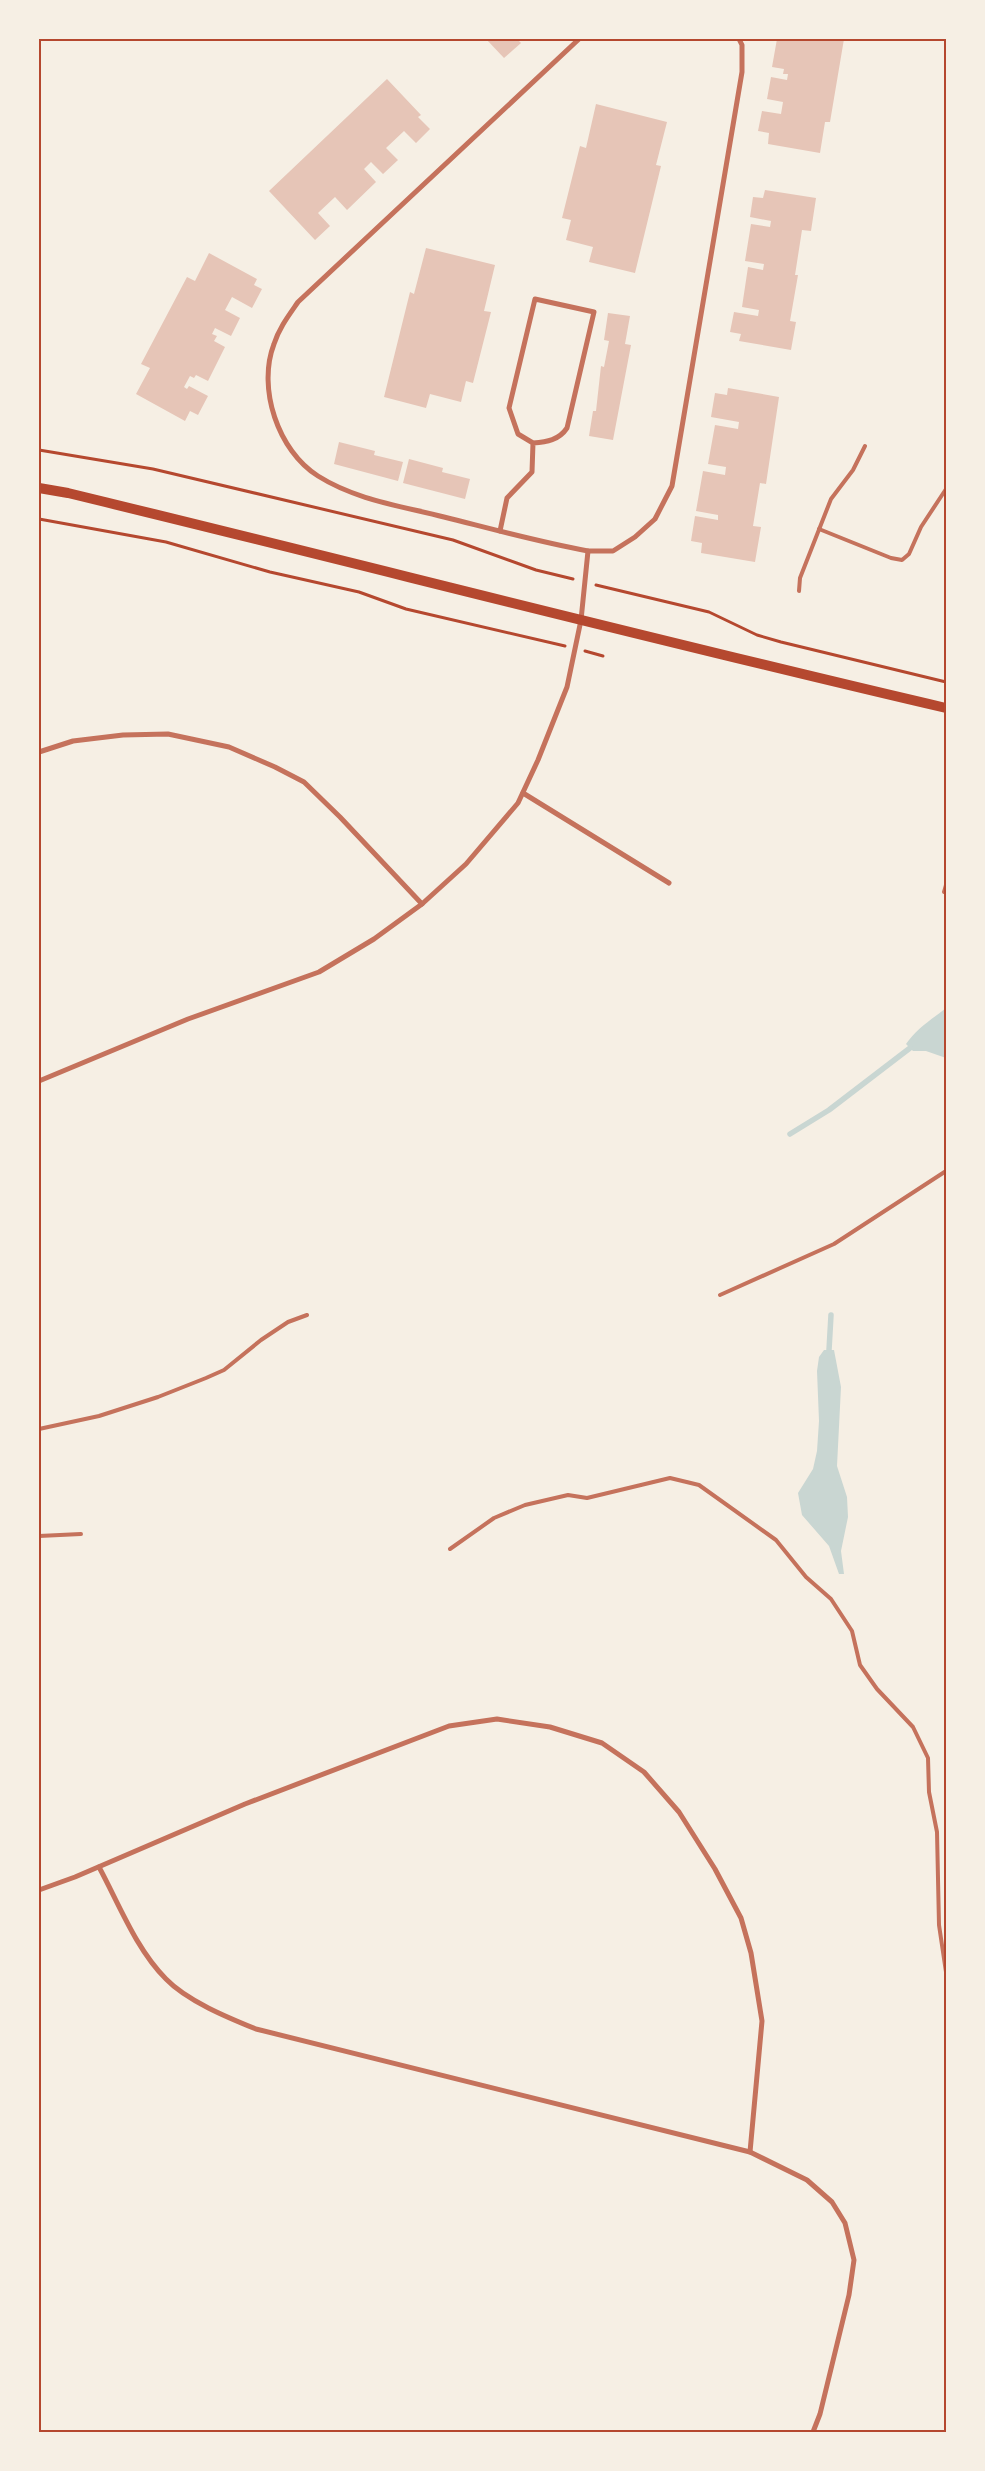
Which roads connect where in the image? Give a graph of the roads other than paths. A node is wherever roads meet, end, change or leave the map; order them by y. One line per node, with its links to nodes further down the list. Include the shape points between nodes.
1 (579, 39): 10 (street, via 298,302 283,323 273,346 268,373 279,429 293,452 317,475 356,495)
2 (739, 39): 11 (street, via 742,72 672,486 655,519 635,537 613,551)
3 (533, 443): 3 (street, via 518,434 509,408 535,299 594,312 567,428 548,442); 10 (street, via 532,472 507,498)
4 (865, 446): 9 (lane, via 853,470 831,499)
5 (39, 481): 8 (main road)
6 (39, 488): 8 (main road)
7 (946, 489): 9 (lane, via 921,527 910,554 902,560)
8 (68, 493): 13 (main road)
9 (819, 529): 12 (lane, via 800,578)
10 (500, 531): 11 (street)
11 (588, 551): 13 (street)
12 (799, 591)
13 (581, 620): 14 (main road); 16 (street, via 567,687)
14 (946, 708)
15 (39, 752): 20 (street, via 73,741 123,735 168,734 229,747 304,782)
16 (522, 794): 17 (street); 20 (street, via 466,864)
17 (669, 883)
18 (946, 885): 19 (lane)
19 (944, 892)
20 (422, 904): 21 (street, via 374,939 319,972 188,1019)
21 (39, 1080)
22 (946, 1171): 23 (lane, via 834,1244)
23 (720, 1296)
24 (307, 1314): 25 (lane, via 288,1322 224,1370 206,1378 158,1398)
25 (39, 1429)
26 (81, 1534): 27 (lane)
27 (39, 1536)
28 (450, 1549): 31 (lane, via 494,1518 525,1506 568,1495 587,1498 670,1478 698,1485 776,1540 806,1577 831,1599 852,1631 860,1665 877,1689 913,1727 928,1758 929,1792 937,1832 939,1926)
29 (99, 1867): 30 (street); 32 (street, via 143,1948 166,1980 210,2010 256,2029); 32 (street, via 245,1804 449,1726 496,1719 550,1727 602,1743 644,1772 679,1812 715,1869 740,1918 752,1953 762,2021)
30 (39, 1890)
31 (946, 1972)
32 (750, 2152): 33 (street, via 807,2180 832,2202 844,2223 854,2260 847,2304)
33 (813, 2432)

